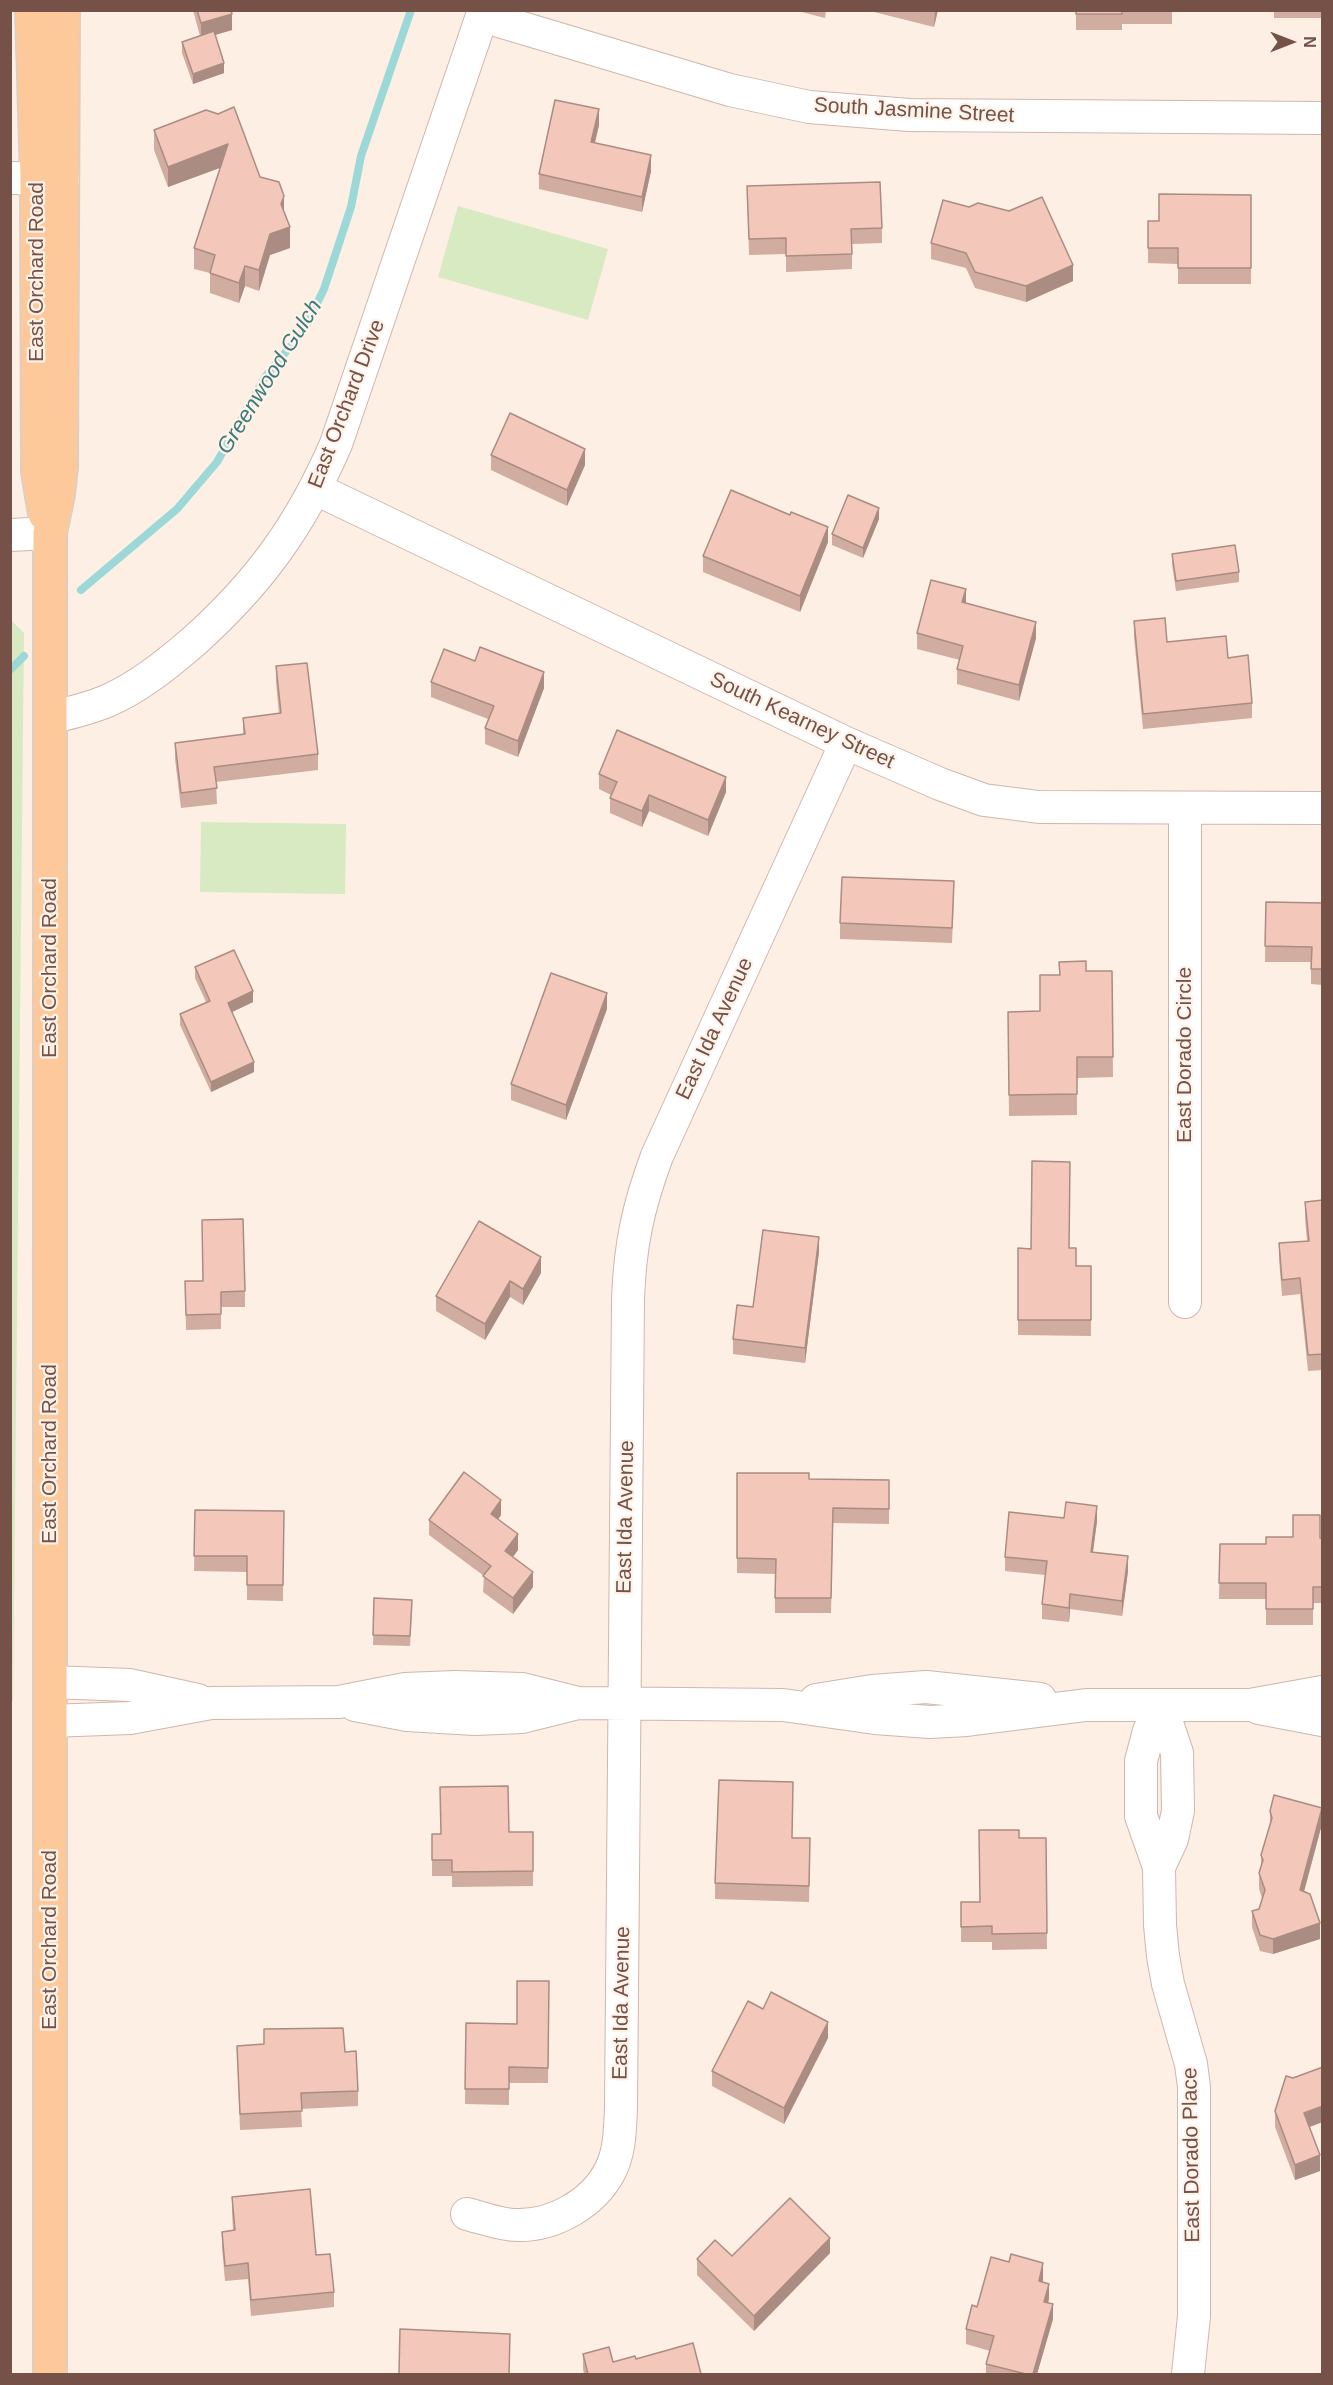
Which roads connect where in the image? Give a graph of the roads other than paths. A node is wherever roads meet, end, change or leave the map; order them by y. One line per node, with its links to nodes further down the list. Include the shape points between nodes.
1 (33, 10): 5 (main road, East Orchard Road)
2 (63, 10): 5 (main road, East Orchard Road)
3 (483, 13): 4 (street, South Jasmine Street, via 730,90 836,110 909,115); 6 (street, East Orchard Drive, via 352,401)
4 (1323, 118)
5 (37, 178): 7 (main road, East Orchard Road, via 61,467)
6 (316, 489): 9 (street, East Orchard Drive, via 285,542 264,568 178,655 129,690); 10 (street, South Kearney Street)
7 (50, 533): 8 (street); 9 (main road, East Orchard Road)
8 (10, 535)
9 (50, 718): 14 (main road, East Orchard Road)
10 (846, 742): 11 (street, South Kearney Street, via 940,784 999,803); 17 (street, East Ida Avenue, via 657,1156 638,1210 628,1299)
11 (1185, 808): 12 (street, South Kearney Street); 13 (street, East Dorado Circle)
12 (1323, 808)
13 (1185, 1302)
14 (50, 1682): 16 (street, via 130,1685); 21 (main road, East Orchard Road)
15 (1323, 1692): 19 (street)
16 (211, 1703): 17 (street, via 339,1702 407,1715 475,1719 522,1718 578,1702); 21 (street, via 130,1718)
17 (624, 1704): 18 (street, via 783,1705 926,1687 1086,1705); 22 (street, East Ida Avenue, via 621,2108 616,2155 601,2186 555,2218 518,2225)
18 (1161, 1705): 19 (street); 24 (street, East Dorado Place, via 1141,1761 1141,1816 1159,1867 1163,1956 1194,2087 1194,2316)
19 (1250, 1705): 20 (street)
20 (1323, 1720)
21 (50, 1721): 23 (main road, East Orchard Road)
22 (467, 2214)
23 (50, 2374)
24 (1188, 2374)

